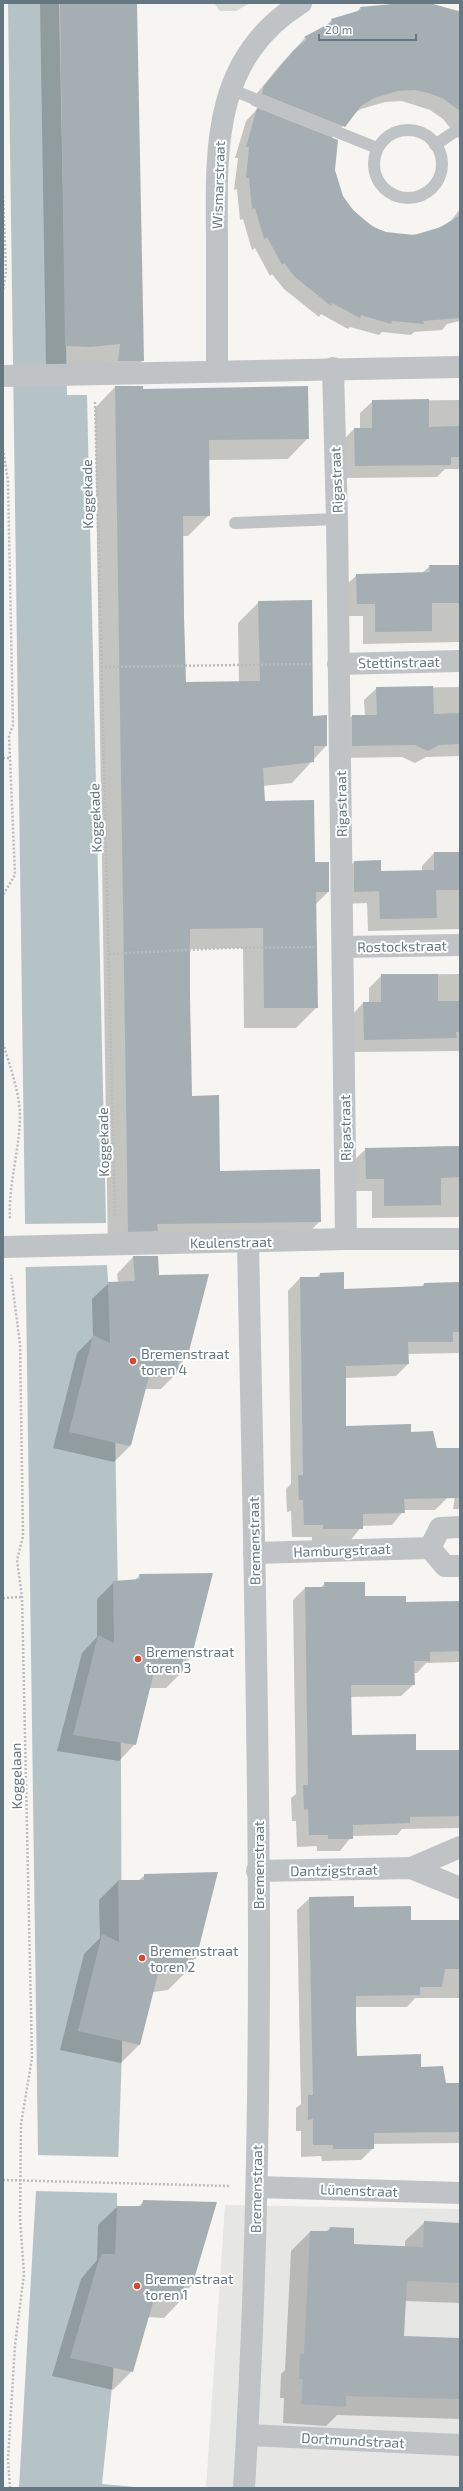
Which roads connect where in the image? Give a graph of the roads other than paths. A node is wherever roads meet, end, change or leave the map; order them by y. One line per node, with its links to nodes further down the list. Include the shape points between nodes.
1 (300, 3): 2 (street, Wismarstraat, via 266,30 248,55)
2 (230, 89): 5 (lane); 8 (street, Wismarstraat, via 222,116 216,160)
3 (460, 128): 4 (lane)
4 (436, 144): 5 (lane, via 425,135 412,130 398,131 386,138); 5 (lane, via 441,156 437,182 428,191 416,197 403,198 386,190 375,174)
5 (377, 148)
6 (460, 367): 7 (street)
7 (333, 368): 8 (street); 10 (street, Rigastraat)
8 (217, 371): 9 (street)
9 (7, 376)
10 (337, 519): 11 (lane); 13 (street, Rigastraat)
11 (235, 523)
12 (460, 661): 13 (street, Stettinstraat)
13 (338, 664): 15 (street, Rigastraat)
14 (460, 945): 15 (street, Rostockstraat)
15 (343, 947): 16 (street, Rigastraat)
16 (346, 1239): 17 (street, Keulenstraat); 18 (street, Keulenstraat)
17 (460, 1239)
18 (248, 1243): 19 (street, Keulenstraat, via 112,1234); 22 (street, Bremenstraat)
19 (11, 1246)
20 (460, 1527): 21 (street, via 440,1528)
21 (430, 1548): 22 (street, Hamburgstraat); 23 (street, via 445,1566)
22 (254, 1553): 26 (street, Bremenstraat)
23 (460, 1566)
24 (460, 1847): 25 (street, Dantzigstraat)
25 (411, 1868): 26 (street, Dantzigstraat); 27 (street, Dantzigstraat)
26 (257, 1872): 28 (street, Bremenstraat)
27 (460, 1888)
28 (258, 2187): 29 (street, Lünenstraat); 30 (street, Bremenstraat)
29 (460, 2193)
30 (247, 2435): 31 (street, Dortmundstraat); 32 (street, Bremenstraat)
31 (460, 2445)
32 (244, 2488)

